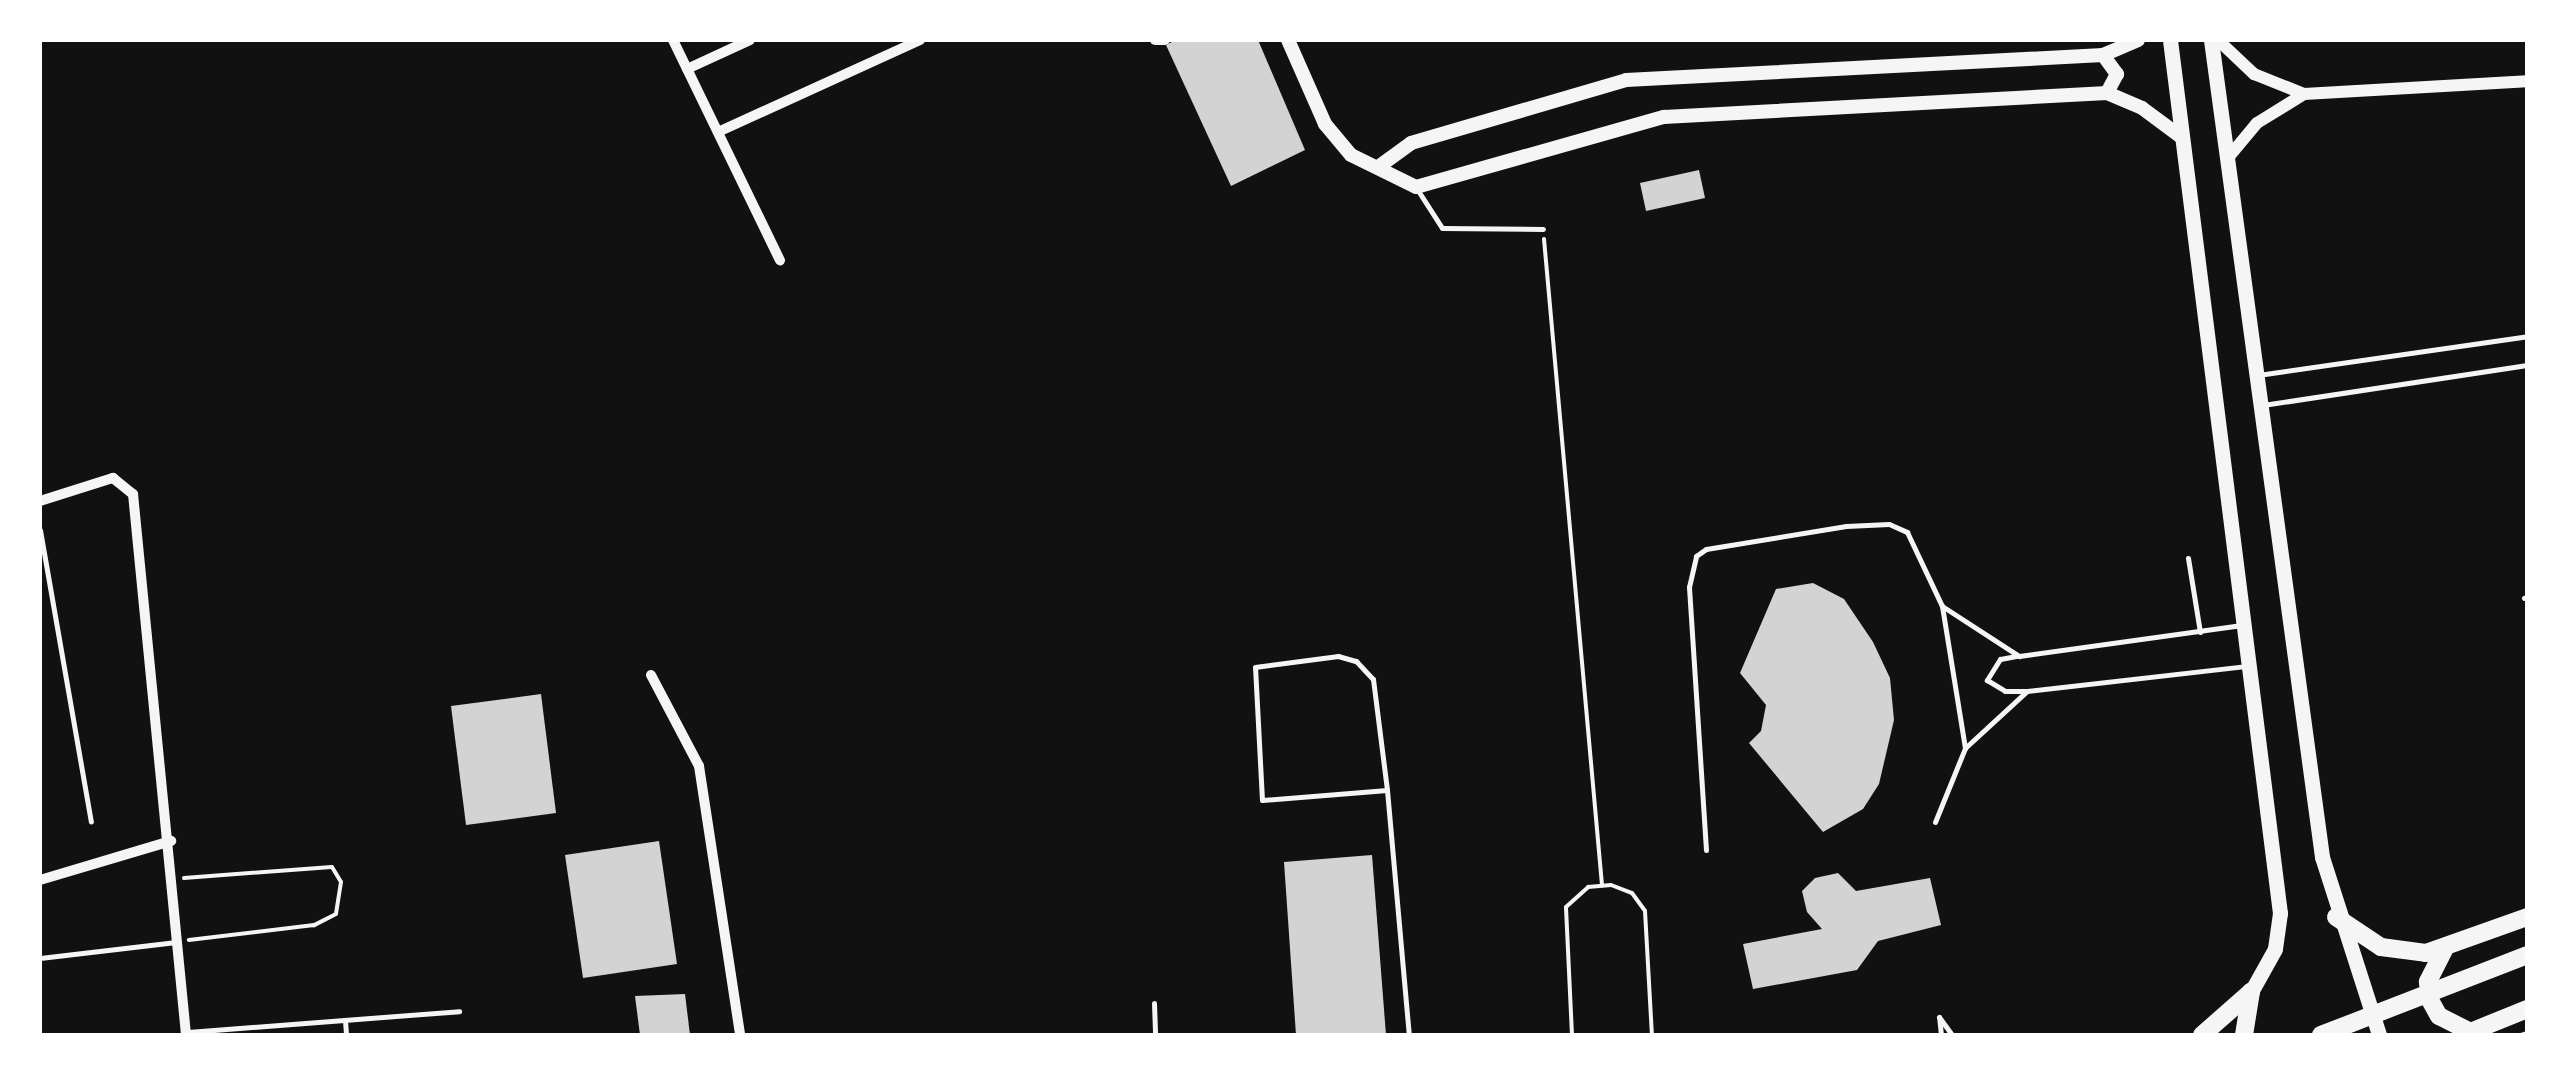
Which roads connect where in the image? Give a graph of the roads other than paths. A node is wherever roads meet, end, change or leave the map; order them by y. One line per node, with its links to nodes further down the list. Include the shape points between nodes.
1 (673, 40): 11 (street)
2 (750, 40): 11 (street)
3 (920, 40): 15 (street)
4 (1154, 40): 5 (street)
5 (1165, 40)
6 (1288, 40): 18 (main road, via 1325,124 1351,155)
7 (2138, 40): 10 (main road)
8 (2170, 40): 16 (main road)
9 (2214, 40): 14 (street, via 2254,74); 17 (main road)
10 (2103, 55): 13 (main road, via 2117,74); 18 (main road, via 1626,80 1411,144)
11 (687, 69): 15 (street)
12 (2527, 81): 14 (street)
13 (2107, 93): 16 (main road); 19 (main road, via 1664,117)
14 (2304, 94): 17 (street, via 2257,123)
15 (718, 132): 21 (street)
16 (2181, 137): 30 (main road)
17 (2227, 159): 24 (main road)
18 (1381, 164): 19 (main road)
19 (1415, 186): 20 (lane, via 1442,228)
20 (1543, 229)
21 (780, 260)
22 (2527, 336): 24 (lane)
23 (2527, 365): 25 (lane)
24 (2256, 375): 25 (main road)
25 (2260, 406): 43 (main road, via 2312,794)
26 (40, 500): 40 (street, via 113,478 133,494)
27 (40, 530): 38 (lane)
28 (2188, 558): 31 (lane)
29 (1942, 606): 32 (lane); 36 (lane); 41 (lane, via 1907,532 1889,524 1706,549 1696,556 1689,587)
30 (2245, 625): 31 (lane); 33 (main road)
31 (2200, 632): 32 (lane)
32 (2019, 656): 35 (lane, via 2000,659 1988,680 2005,691)
33 (2251, 666): 35 (lane); 49 (main road, via 2280,914 2275,949)
34 (650, 674): 57 (street, via 698,766)
35 (2027, 691): 36 (lane)
36 (1965, 748): 39 (lane)
37 (1387, 790): 37 (lane, via 1373,679 1356,661 1338,656 1255,667 1262,800); 59 (lane)
38 (91, 822)
39 (1935, 822)
40 (171, 841): 42 (street); 45 (street)
41 (1706, 850)
42 (40, 880)
43 (2336, 916): 46 (highway, via 2380,947); 65 (main road)
44 (2527, 918): 46 (highway)
45 (178, 941): 48 (lane); 55 (street)
46 (2444, 950): 54 (highway, via 2433,964 2430,1000)
47 (2527, 955): 64 (highway)
48 (40, 958)
49 (2252, 992): 62 (highway); 63 (highway)
50 (1154, 1002): 58 (lane)
51 (2527, 1009): 54 (highway)
52 (460, 1012): 53 (lane)
53 (345, 1020): 55 (lane); 56 (lane)
54 (2467, 1033)
55 (186, 1034)
56 (346, 1035)
57 (740, 1035)
58 (1155, 1035)
59 (1409, 1035)
60 (1940, 1035): 61 (lane, via 1939,1017)
61 (1952, 1035)
62 (2202, 1035)
63 (2244, 1035)
64 (2320, 1035)
65 (2379, 1035)

